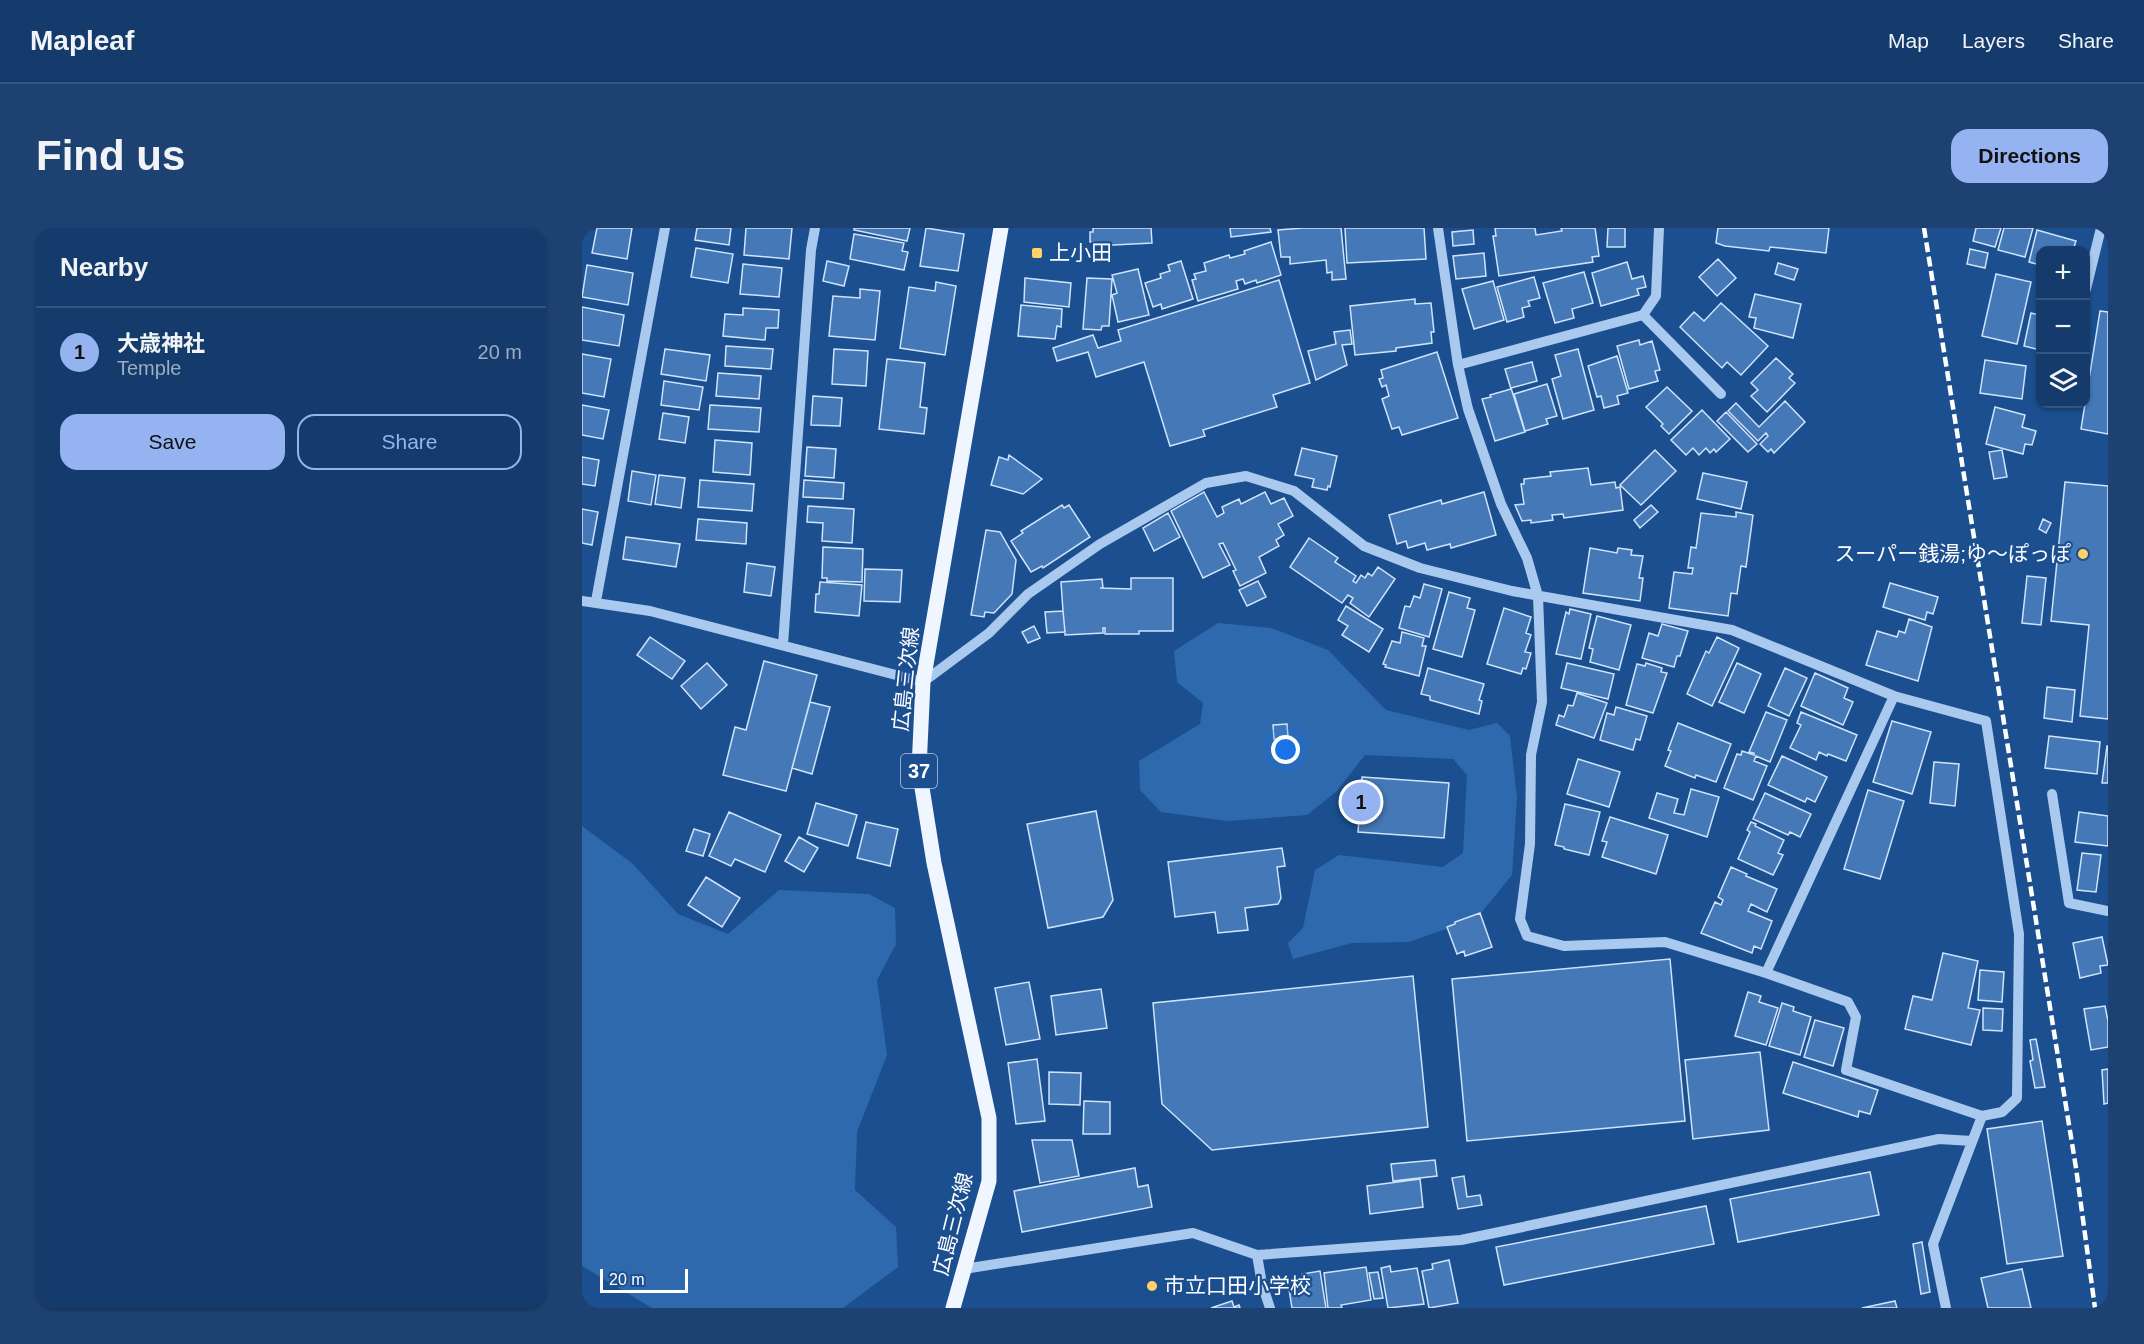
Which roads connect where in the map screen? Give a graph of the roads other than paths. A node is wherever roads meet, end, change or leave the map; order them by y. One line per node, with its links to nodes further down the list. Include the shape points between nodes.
1 (665, 228): 13 (street)
2 (815, 228): 14 (street)
3 (1000, 228): 15 (main road, 広島三次線 / 37)
4 (1438, 228): 9 (street)
5 (1659, 228): 8 (street, via 1656,296)
6 (2101, 228): 7 (street)
7 (2090, 270)
8 (1643, 315): 9 (street); 10 (street)
9 (1458, 365): 11 (street, via 1475,430 1501,504 1527,558)
10 (1721, 394)
11 (1538, 596): 15 (street, via 1420,568 1365,546 1294,490 1246,476 1206,483 1100,544 1028,594 989,633); 16 (street, via 1732,630); 19 (street, via 1542,702 1531,755 1530,844 1520,919 1527,936 1564,945 1665,942)
12 (582, 601): 13 (street)
13 (596, 601): 14 (street)
14 (783, 645): 15 (street)
15 (923, 682): 23 (main road, 広島三次線 / 37, via 919,769 934,863 988,1118 989,1181)
16 (1894, 696): 19 (street); 20 (street, via 1986,721 2019,934 2017,1098 2002,1112)
17 (2052, 794): 18 (street, via 2069,903)
18 (2108, 911)
19 (1766, 973): 20 (street, via 1848,1002 1856,1017 1846,1070)
20 (1982, 1116): 21 (street)
21 (1972, 1141): 22 (street, via 1939,1139 1461,1240); 26 (street, via 1933,1244)
22 (1257, 1255): 23 (street, via 1193,1233); 25 (street)
23 (964, 1269): 24 (main road, 広島三次線 / 37)
24 (952, 1308)
25 (1270, 1308)
26 (1946, 1308)

